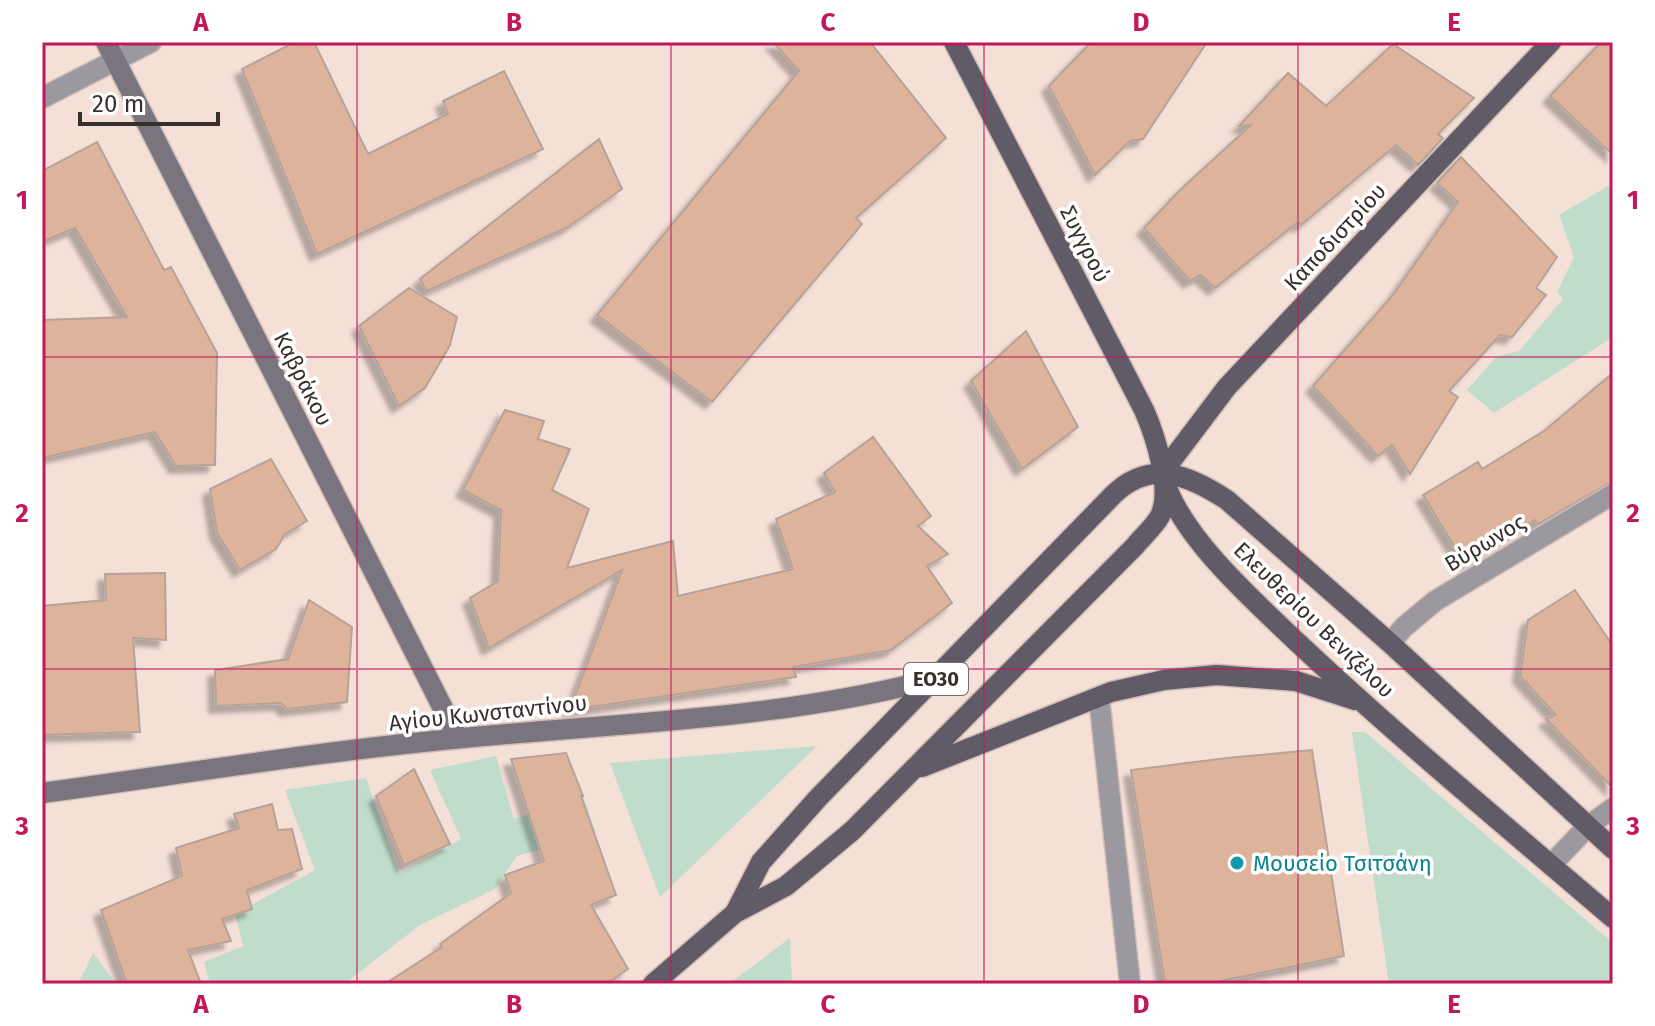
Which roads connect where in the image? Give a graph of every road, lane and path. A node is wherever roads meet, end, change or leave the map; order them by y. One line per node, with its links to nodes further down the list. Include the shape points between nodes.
1 (151, 42): 4 (street)
2 (954, 42): 6 (main road, Συγγρού / ΕΟ30, via 1144,410)
3 (1551, 42): 6 (main road, Καποδιστρίου, via 1227,387)
4 (111, 51): 5 (street); 12 (street, Καβράκου)
5 (42, 98)
6 (1162, 473): 8 (main road, Ελευθερίου Βενιζέλου, via 1206,486 1227,500); 9 (main road, ΕΟ30, via 1143,475 1123,486); 11 (main road, Ελευθερίου Βενιζέλου / ΕΟ30, via 1196,536 1251,599); 13 (main road, ΕΟ30, via 1163,505 1150,528)
7 (1613, 494): 8 (street, Βύρωνος, via 1435,601)
8 (1390, 643): 16 (main road, Ελευθερίου Βενιζέλου)
9 (937, 678): 12 (street, Αγίου Κωνσταντίνου, via 793,707); 19 (main road, ΕΟ30, via 761,862)
10 (1099, 697): 11 (main road, via 1164,680 1217,675 1296,681); 13 (main road); 22 (street)
11 (1361, 702): 18 (main road, Ελευθερίου Βενιζέλου / ΕΟ30)
12 (458, 738): 14 (street, Αγίου Κωνσταντίνου)
13 (911, 771): 19 (main road, ΕΟ30, via 852,831 786,886)
14 (42, 793)
15 (1613, 808): 16 (street)
16 (1588, 826): 17 (main road, Ελευθερίου Βενιζέλου); 18 (street)
17 (1613, 849)
18 (1551, 865): 20 (main road, Ελευθερίου Βενιζέλου / ΕΟ30)
19 (735, 913): 21 (main road, ΕΟ30)
20 (1613, 918)
21 (653, 984)
22 (1130, 984)

